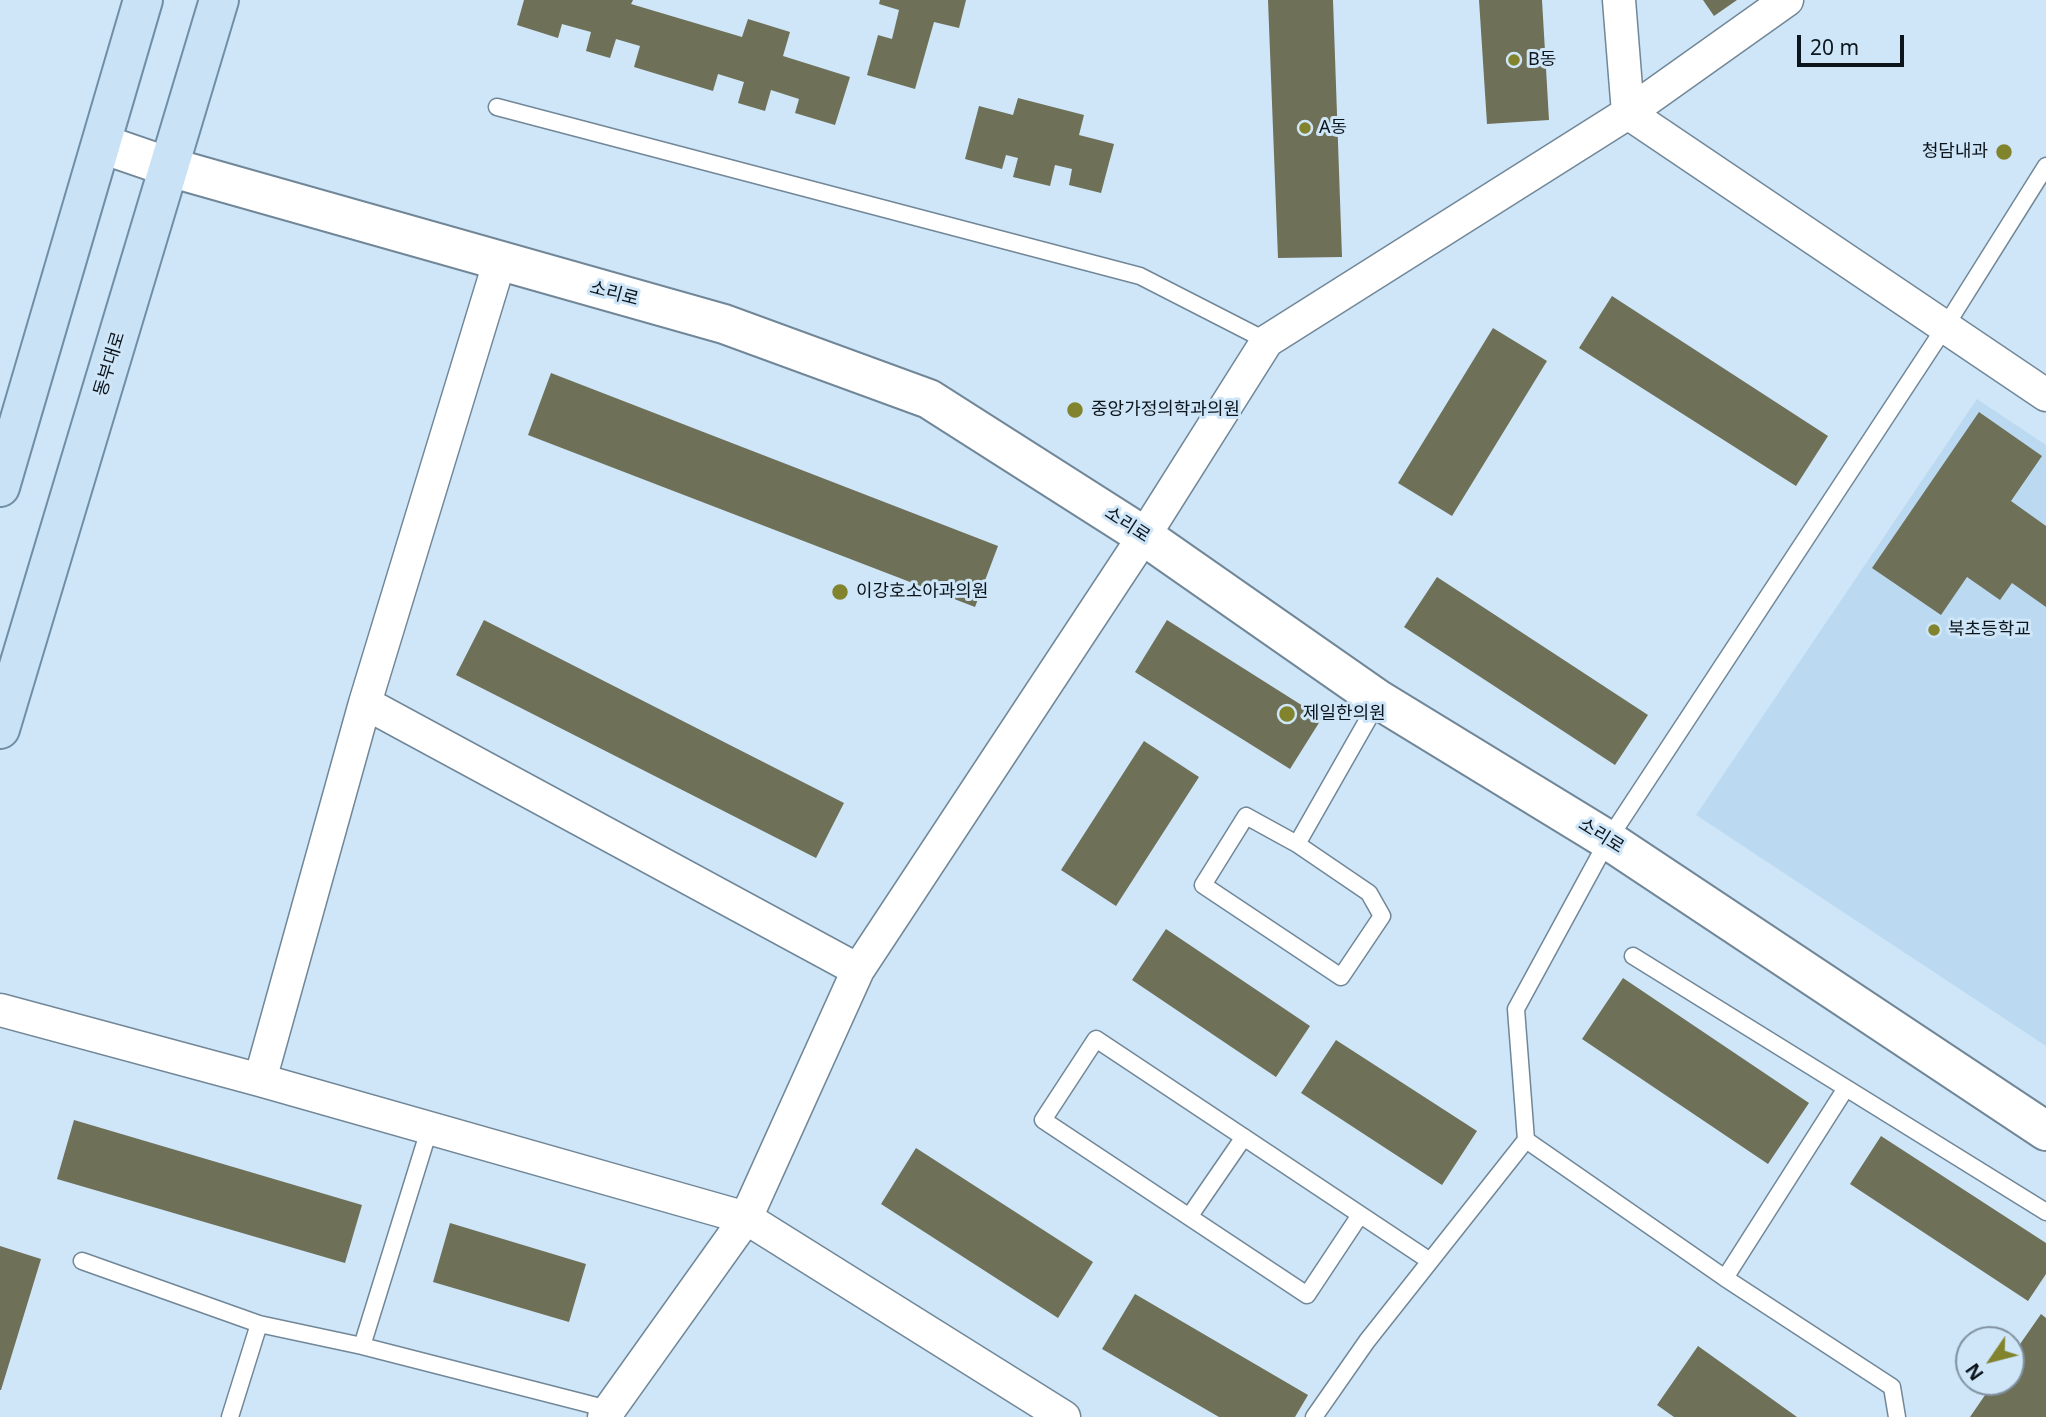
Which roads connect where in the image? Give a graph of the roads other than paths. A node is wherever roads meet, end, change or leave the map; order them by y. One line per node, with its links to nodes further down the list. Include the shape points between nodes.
1 (143, 0): 7 (main road)
2 (219, 0): 9 (main road, 동부대로)
3 (1619, 0): 6 (street)
4 (1787, 0): 6 (street)
5 (497, 107): 12 (lane, via 1140,276)
6 (1628, 113): 11 (street); 12 (street)
7 (102, 144): 9 (street, 소리로); 14 (main road)
8 (2046, 166): 11 (lane)
9 (169, 167): 10 (street, 소리로); 18 (main road, 동부대로)
10 (499, 263): 15 (street, 소리로, via 724,324 929,399); 17 (street)
11 (1945, 327): 13 (street); 19 (lane)
12 (1267, 341): 15 (street)
13 (2046, 395)
14 (0, 487)
15 (1144, 536): 16 (street, 소리로); 22 (street)
16 (1380, 700): 19 (street, 소리로); 20 (lane)
17 (365, 703): 22 (street); 24 (street)
18 (0, 729)
19 (1608, 840): 27 (street, 소리로); 29 (lane, via 1516,1009)
20 (1297, 844): 20 (lane, via 1246,816 1203,885 1341,976 1382,916 1369,893)
21 (1633, 956): 25 (lane)
22 (858, 970): 33 (street)
23 (0, 1010): 24 (street)
24 (260, 1080): 26 (street)
25 (1846, 1088): 30 (lane); 36 (lane)
26 (429, 1130): 33 (street); 38 (lane)
27 (2046, 1131)
28 (1244, 1138): 31 (lane); 32 (lane); 32 (lane, via 1096,1039 1043,1120)
29 (1526, 1140): 35 (lane); 36 (lane)
30 (2046, 1212)
31 (1360, 1215): 32 (lane, via 1307,1295); 35 (lane)
32 (1189, 1217)
33 (746, 1218): 39 (street); 41 (street)
34 (82, 1261): 37 (lane)
35 (1430, 1261): 42 (lane)
36 (1725, 1278): 43 (lane, via 1892,1387)
37 (259, 1324): 38 (lane); 40 (lane)
38 (362, 1346): 39 (lane)
39 (608, 1414)
40 (230, 1417)
41 (1064, 1417)
42 (1314, 1417)
43 (1897, 1417)

